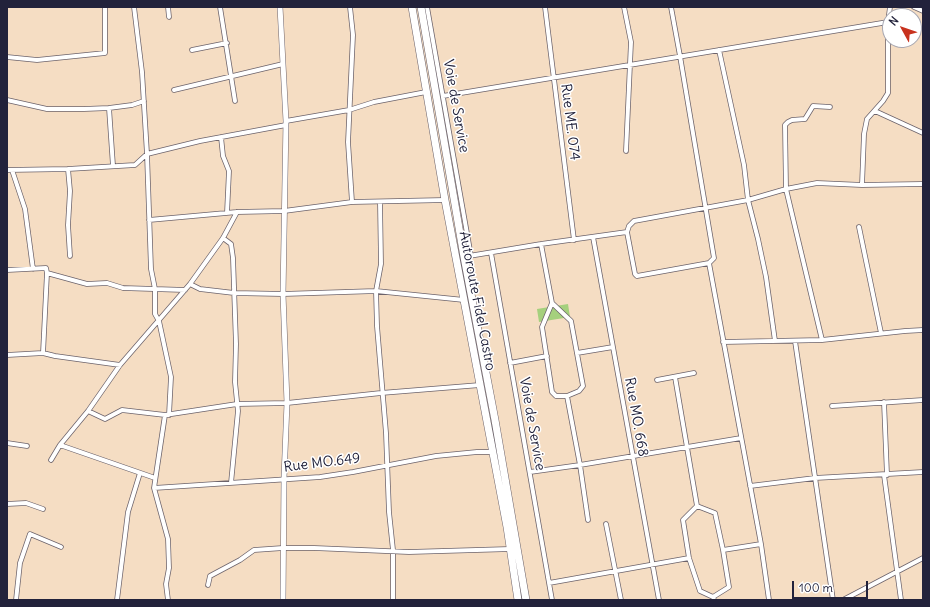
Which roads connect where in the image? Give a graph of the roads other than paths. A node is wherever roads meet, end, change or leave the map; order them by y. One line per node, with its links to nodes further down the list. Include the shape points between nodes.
1 (105, 7): 23 (street, via 105,53 37,60)
2 (134, 7): 32 (street)
3 (168, 7): 15 (street)
4 (220, 7): 18 (street)
5 (280, 7): 24 (street)
6 (350, 7): 36 (street, via 353,35)
7 (412, 7): 29 (highway, Autoroute Fidel Castro)
8 (421, 7): 17 (highway, Autoroute Fidel Castro)
9 (428, 7): 17 (street, Voie de Service)
10 (545, 7): 27 (street, Rue ME. 074)
11 (624, 7): 25 (street, via 632,42)
12 (671, 7): 22 (street)
13 (914, 7): 14 (street)
14 (923, 11)
15 (169, 17)
16 (882, 23): 21 (street)
17 (428, 29): 30 (street, Voie de Service); 39 (highway, Autoroute Fidel Castro)
18 (227, 43): 20 (street); 26 (street)
19 (888, 48): 37 (street, via 888,94)
20 (192, 50)
21 (719, 50): 22 (street); 51 (street, via 744,165)
22 (680, 56): 25 (street); 54 (street)
23 (7, 57)
24 (283, 64): 26 (street); 38 (street)
25 (630, 66): 27 (street); 42 (street)
26 (230, 76): 28 (street); 33 (street)
27 (554, 78): 30 (street); 63 (street, Rue ME. 074)
28 (174, 90)
29 (426, 92): 36 (street, via 374,102); 50 (highway, Autoroute Fidel Castro)
30 (443, 96): 39 (street, Voie de Service)
31 (7, 100): 35 (street, via 47,108)
32 (144, 101): 35 (street); 43 (street)
33 (235, 101)
34 (830, 107): 49 (street, via 812,106 805,119 792,120 785,126)
35 (109, 108): 44 (street)
36 (349, 110): 38 (street); 52 (street, via 348,142)
37 (875, 111): 40 (street); 48 (street, via 867,119 864,134)
38 (286, 123): 41 (street); 55 (street)
39 (446, 133): 67 (highway, Autoroute Fidel Castro)
40 (923, 133)
41 (221, 137): 43 (street); 57 (street, via 223,156 229,171)
42 (626, 151)
43 (148, 154): 44 (street, via 135,165); 58 (street)
44 (113, 166): 45 (street)
45 (68, 169): 46 (street); 66 (street)
46 (9, 170): 69 (street, via 25,209)
47 (922, 184): 48 (street)
48 (862, 185): 49 (street, via 817,183)
49 (786, 189): 51 (street); 83 (street)
50 (445, 200): 53 (street); 78 (highway, Autoroute Fidel Castro)
51 (748, 200): 54 (street); 84 (street, via 766,277)
52 (352, 202): 53 (street); 55 (street)
53 (380, 202): 75 (street, via 381,264)
54 (705, 207): 60 (street, via 634,221); 68 (street, via 714,258)
55 (284, 211): 56 (street); 77 (street)
56 (237, 212): 57 (street); 62 (street)
57 (227, 213): 58 (street)
58 (149, 220): 73 (street, via 151,269)
59 (859, 227): 82 (street)
60 (627, 232): 61 (street); 68 (street, via 637,276)
61 (593, 237): 63 (street); 87 (street, Rue MO. 668)
62 (223, 238): 72 (street); 76 (street, via 231,244)
63 (574, 240): 64 (street)
64 (541, 244): 65 (street); 79 (street)
65 (491, 253): 67 (street); 92 (street, Voie de Service)
66 (70, 256)
67 (467, 257): 152 (highway, Autoroute Fidel Castro)
68 (709, 263): 86 (street)
69 (33, 269): 70 (street); 71 (street, via 46,268)
70 (7, 270)
71 (47, 273): 73 (street, via 87,284 107,283 123,288); 88 (street)
72 (190, 284): 74 (street); 76 (street, via 200,290)
73 (155, 289): 74 (street); 80 (street, via 154,314)
74 (185, 290): 80 (street)
75 (376, 291): 77 (street); 78 (street); 98 (street)
76 (234, 293): 77 (street); 103 (street)
77 (283, 294): 102 (street)
78 (464, 300): 97 (highway, Autoroute Fidel Castro)
79 (552, 303): 89 (street, via 571,321); 91 (street, via 542,327)
80 (159, 321): 93 (street); 106 (street, via 171,377)
81 (923, 330): 82 (street)
82 (881, 334): 83 (street)
83 (822, 340): 85 (street)
84 (775, 341): 85 (street); 86 (street)
85 (795, 341): 123 (street)
86 (723, 342): 107 (street)
87 (613, 347): 89 (street); 113 (street, Rue MO. 668)
88 (43, 353): 90 (street); 93 (street)
89 (577, 353): 99 (street, via 583,386 579,391)
90 (7, 355)
91 (547, 356): 92 (street); 99 (street, via 552,392 556,396)
92 (510, 363): 117 (street, Voie de Service)
93 (120, 365): 105 (street)
94 (694, 373): 95 (street)
95 (675, 377): 96 (street); 111 (street)
96 (657, 380)
97 (480, 385): 98 (street); 112 (highway, Autoroute Fidel Castro)
98 (381, 393): 102 (street); 115 (street)
99 (567, 396): 116 (street)
100 (923, 400): 101 (street)
101 (884, 402): 104 (street); 120 (street)
102 (287, 403): 103 (street); 122 (street)
103 (237, 404): 106 (street); 124 (street)
104 (832, 406)
105 (88, 411): 106 (street, via 105,419 122,410); 109 (street)
106 (167, 415): 121 (street)
107 (741, 438): 111 (street); 126 (street)
108 (7, 443): 110 (street)
109 (60, 445): 114 (street); 119 (street)
110 (27, 446)
111 (687, 447): 113 (street); 128 (street)
112 (494, 452): 115 (street, Rue MO.649, via 436,456); 135 (highway, Autoroute Fidel Castro)
113 (632, 456): 116 (street); 140 (street, Rue MO. 668)
114 (51, 460)
115 (387, 464): 122 (street, Rue MO.649, via 320,477); 136 (street)
116 (580, 465): 117 (street); 130 (street)
117 (530, 472): 143 (street, Voie de Service)
118 (923, 472): 120 (street)
119 (140, 473): 121 (street); 147 (street, via 128,512)
120 (885, 475): 123 (street); 142 (street)
121 (155, 478): 125 (street)
122 (284, 478): 124 (street, Rue MO.649); 134 (street)
123 (815, 478): 126 (street); 157 (street)
124 (232, 483): 125 (street, Rue MO.649)
125 (154, 486): 148 (street, via 168,538)
126 (750, 486): 132 (street)
127 (7, 504): 129 (street, via 26,503)
128 (697, 506): 137 (street, via 715,513); 138 (street, via 683,520)
129 (43, 510)
130 (588, 520)
131 (606, 524): 141 (street)
132 (761, 544): 137 (street); 156 (street)
133 (62, 546): 146 (street, via 30,534 20,563)
134 (283, 548): 136 (street); 144 (street, via 254,550 210,576); 149 (street)
135 (510, 549): 136 (street, via 409,552); 151 (highway, Autoroute Fidel Castro)
136 (393, 550): 150 (street)
137 (723, 550): 145 (street, via 729,587)
138 (689, 558): 140 (street); 145 (street, via 700,591)
139 (923, 559): 142 (street)
140 (654, 564): 141 (street); 155 (street, Rue MO. 668)
141 (615, 571): 143 (street); 154 (street)
142 (897, 571): 158 (street); 159 (street)
143 (550, 584): 153 (street, Voie de Service)
144 (208, 585)
145 (714, 598)
146 (16, 600)
147 (117, 600)
148 (168, 600)
149 (283, 600)
150 (392, 600)
151 (518, 600)
152 (526, 600)
153 (552, 600)
154 (621, 600)
155 (660, 600)
156 (769, 600)
157 (833, 600)
158 (843, 600)
159 (901, 600)

